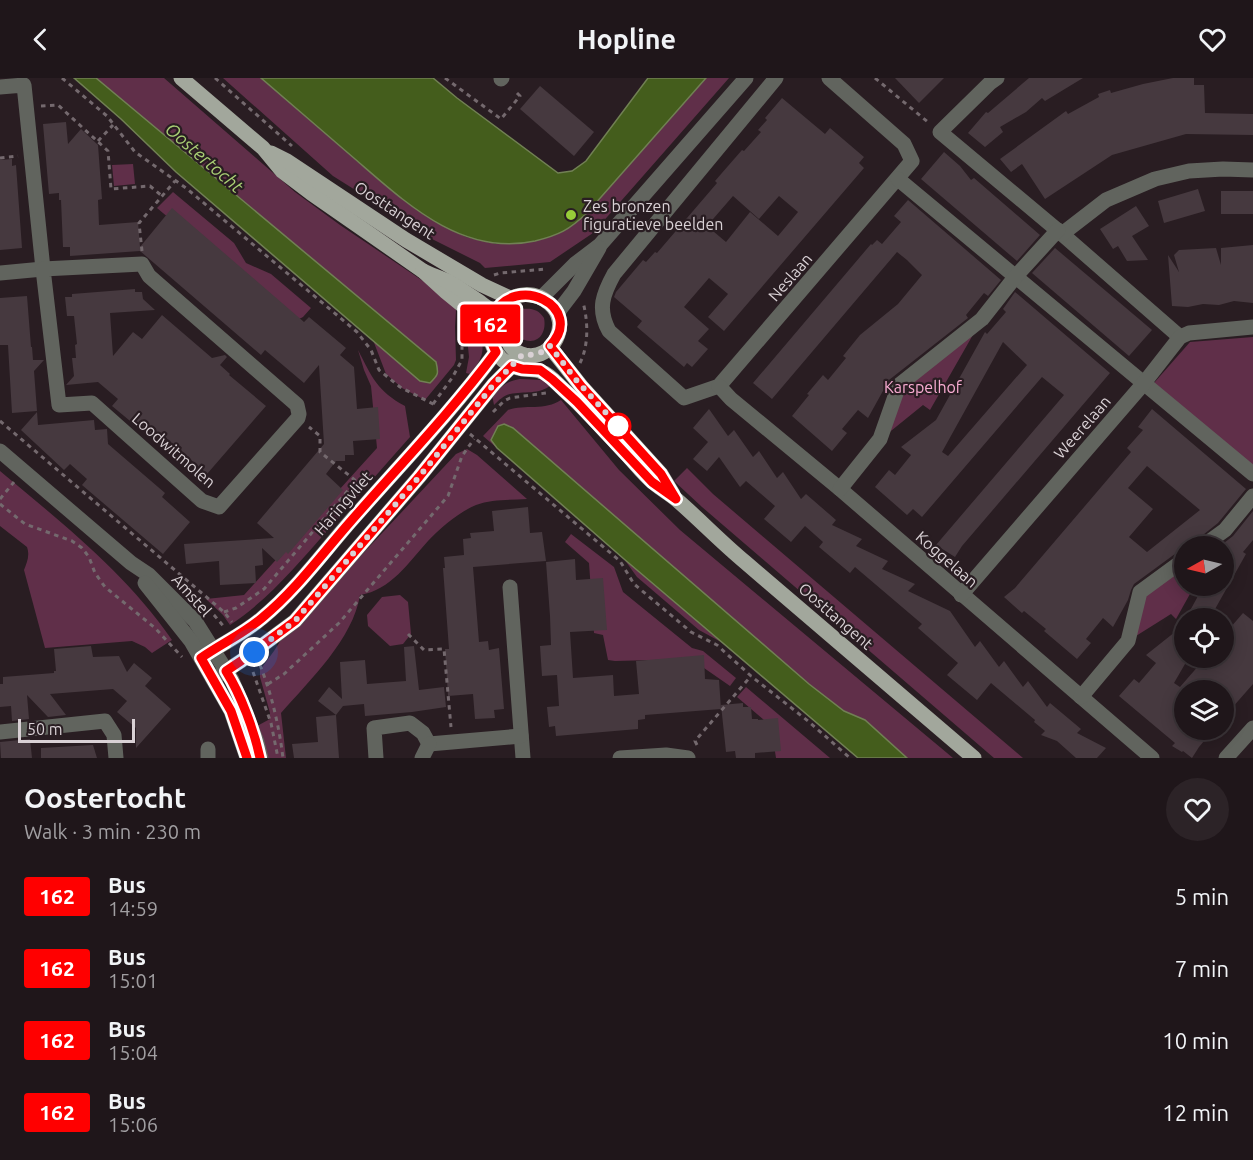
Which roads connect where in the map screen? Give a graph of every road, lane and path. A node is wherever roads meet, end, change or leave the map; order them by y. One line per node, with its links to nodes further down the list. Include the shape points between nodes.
1 (62, 78): 12 (path)
2 (181, 78): 15 (main road, Oosttangent)
3 (445, 78): 10 (path, via 501,119 520,96)
4 (746, 78): 21 (street)
5 (776, 78): 44 (street, via 614,273 604,292 602,313 609,331 684,398)
6 (829, 78): 17 (street, Neslaan, via 904,144 912,161)
7 (874, 78): 13 (path)
8 (997, 78): 13 (street)
9 (0, 87): 11 (street, via 24,85)
10 (514, 90)
11 (26, 105): 14 (path, via 58,105); 23 (street)
12 (114, 125): 14 (path); 18 (path, via 135,152)
13 (940, 132): 20 (street)
14 (98, 141): 19 (path, via 108,151 111,189 150,186)
15 (262, 148): 25 (main road, Oosttangent, via 296,182); 29 (main road, Oosttangent, via 414,245)
16 (1253, 170): 20 (street, via 1189,171 1155,178 1106,200)
17 (898, 178): 27 (street); 44 (street, Neslaan)
18 (175, 181): 19 (path); 46 (path, via 357,332 371,350 379,370 400,387)
19 (162, 196): 22 (path, via 139,223)
20 (1060, 232): 27 (street); 37 (street)
21 (600, 245): 30 (street); 32 (street)
22 (142, 264): 23 (street); 49 (street, via 149,276 297,405)
23 (43, 269): 26 (street); 49 (street, Loodwitmolen, via 59,405 92,403 202,501 219,507)
24 (548, 269): 28 (path, via 500,273)
25 (423, 271): 31 (main road, Oosttangent); 36 (main road, Oosttangent)
26 (0, 273)
27 (1016, 276): 43 (street); 54 (street, via 982,319 899,385 880,439)
28 (487, 278)
29 (510, 298): 30 (main road); 31 (main road)
30 (541, 298): 32 (main road)
31 (495, 312): 36 (main road); 40 (main road, via 510,346)
32 (558, 312): 38 (main road, via 559,335)
33 (585, 315): 42 (path, via 584,354)
34 (462, 319): 46 (path, via 462,360)
35 (1253, 327): 37 (street, via 1190,333)
36 (490, 328): 39 (main road)
37 (1180, 338): 43 (street, Weerelaan)
38 (550, 346): 40 (main road, via 537,355); 56 (main road, Oosttangent, via 661,474)
39 (496, 352): 41 (main road); 64 (street, Haringvliet, via 288,594 245,631)
40 (523, 354): 41 (street)
41 (512, 366): 56 (main road, Oosttangent, via 540,370 552,379 652,482); 67 (street, via 295,621)
42 (575, 369)
43 (1144, 383): 53 (street); 61 (street, Weerelaan)
44 (719, 386): 54 (street, Koggelaan)
45 (552, 389): 48 (path, via 545,394 510,398)
46 (433, 403): 47 (path)
47 (440, 409)
48 (493, 412)
49 (298, 418): 62 (path, via 320,436 320,452 356,481 264,589)
50 (466, 430): 51 (path)
51 (475, 438): 68 (path, via 620,561 634,584 692,632 717,645); 69 (path, via 462,456 448,496 339,623 284,674)
52 (0, 451): 64 (street, Amstel, via 149,575 195,621)
53 (1253, 474)
54 (840, 489): 61 (street, Koggelaan)
55 (1253, 496): 58 (street)
56 (676, 499): 85 (main road, Oosttangent)
57 (0, 504): 65 (path, via 26,524 82,548 105,587 155,628)
58 (1217, 536)
59 (1174, 567): 70 (street, via 1140,592 1128,641)
60 (510, 587): 73 (street)
61 (961, 595): 70 (street, Koggelaan)
62 (224, 612)
63 (408, 634): 74 (path, via 424,650 444,649)
64 (207, 654): 67 (street, Amstel)
65 (181, 657)
66 (252, 670): 80 (path, via 271,723)
67 (219, 675): 78 (street, Amstel); 79 (street, Amstel, via 237,692)
68 (751, 676): 76 (path, via 695,741); 84 (path)
69 (267, 684)
70 (1081, 697): 86 (street, Koggelaan)
71 (1253, 728): 87 (street)
72 (0, 732): 77 (street, via 105,721 114,735)
73 (521, 736): 74 (street); 82 (street)
74 (452, 742): 75 (street)
75 (426, 751): 81 (street, via 423,733 410,723 374,728)
76 (693, 754): 83 (street)
77 (116, 758)
78 (247, 758)
79 (261, 758)
80 (278, 758)
81 (376, 758)
82 (523, 758)
83 (620, 758)
84 (850, 758)
85 (974, 758)
86 (1152, 758)
87 (1226, 758)

